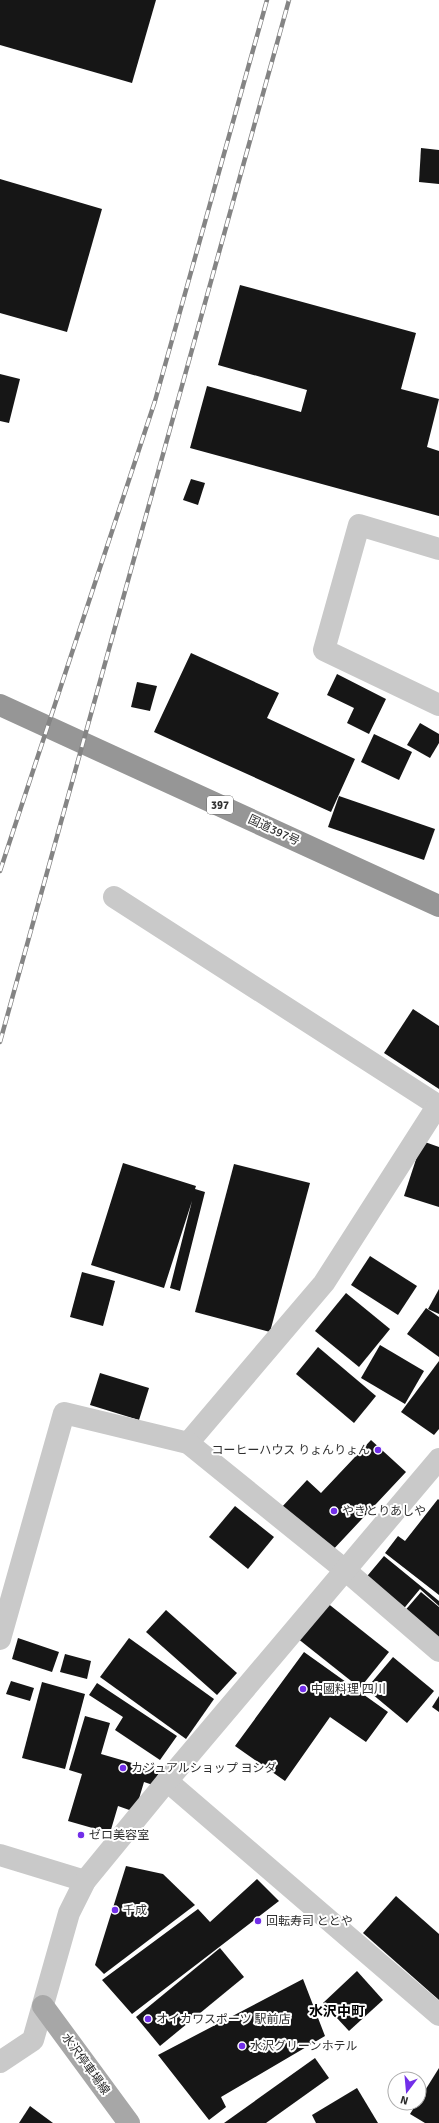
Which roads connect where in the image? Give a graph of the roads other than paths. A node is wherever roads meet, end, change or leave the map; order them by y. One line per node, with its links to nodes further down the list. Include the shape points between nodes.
1 (439, 548): 3 (street, via 359,525 324,650)
2 (0, 705): 5 (highway, 国道397号 / 397)
3 (439, 705)
4 (114, 897): 6 (street)
5 (439, 906)
6 (438, 1106): 7 (street, via 324,1283)
7 (188, 1444): 9 (street); 10 (street, via 64,1413)
8 (439, 1459): 9 (street)
9 (345, 1570): 11 (street); 12 (street)
10 (0, 1639)
11 (439, 1652)
12 (167, 1781): 14 (street); 16 (street)
13 (0, 1855): 14 (street)
14 (85, 1881): 15 (street, via 69,1913)
15 (43, 2006): 17 (street, via 34,2040); 18 (main road, 水沢停車場線)
16 (439, 2015)
17 (0, 2062)
18 (129, 2123)

